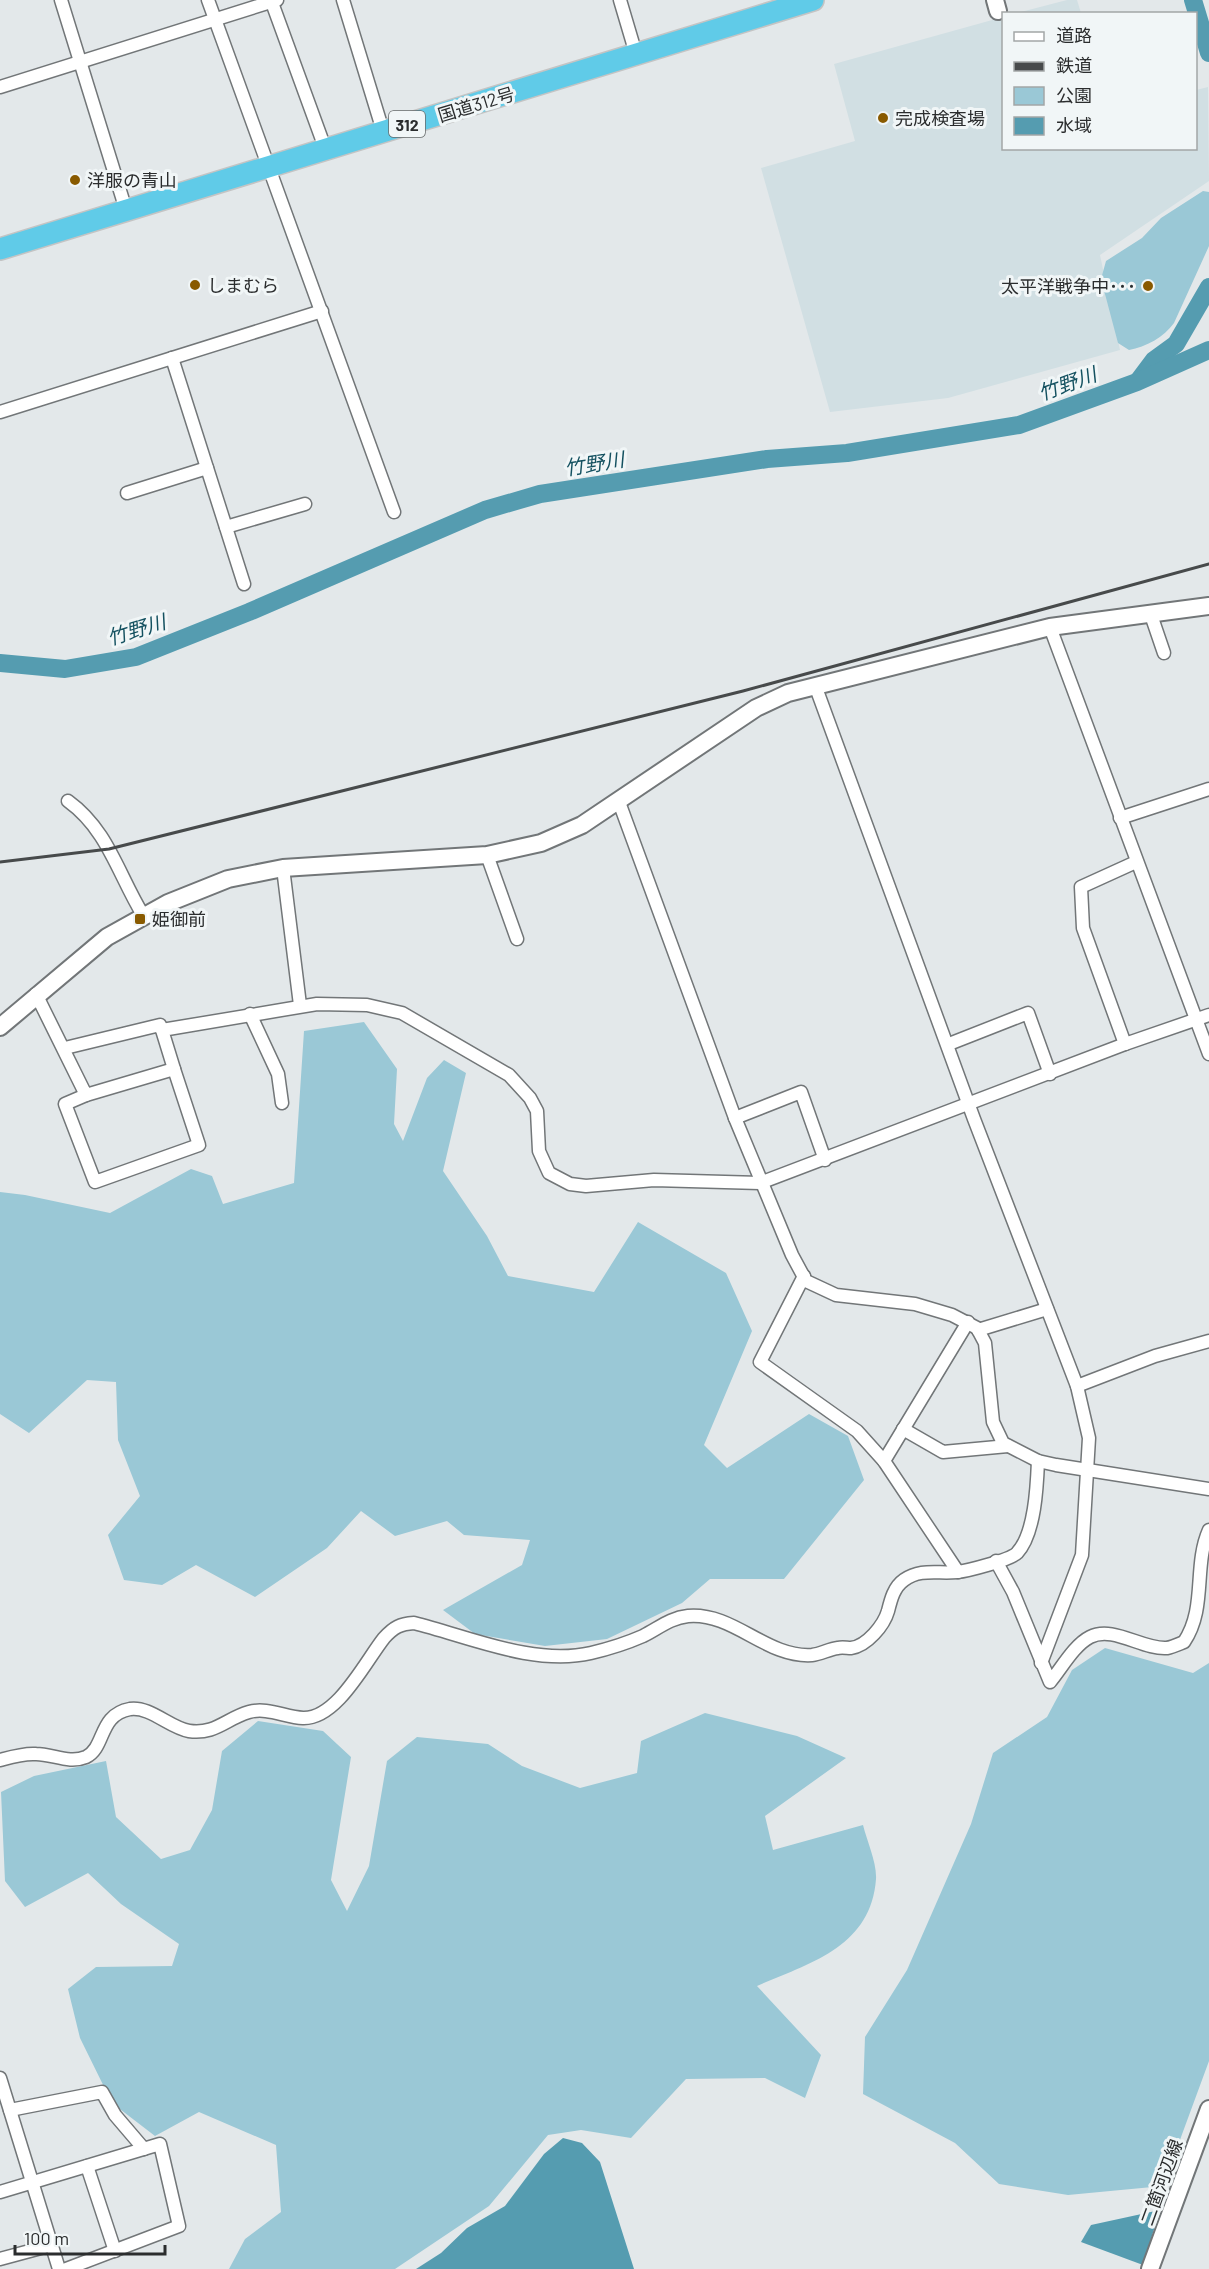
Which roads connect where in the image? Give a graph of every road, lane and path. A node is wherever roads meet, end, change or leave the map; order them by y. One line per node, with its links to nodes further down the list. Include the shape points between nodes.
1 (61, 0): 9 (street)
2 (208, 0): 7 (street)
3 (343, 0): 11 (street)
4 (620, 0): 8 (street)
5 (273, 1): 7 (street); 12 (street)
6 (808, 1): 8 (highway, 国道312号 / 312)
7 (214, 19): 9 (street); 13 (street)
8 (636, 54): 11 (highway, 国道312号 / 312)
9 (81, 63): 10 (street); 14 (street)
10 (0, 87)
11 (383, 131): 12 (highway, 国道312号 / 312)
12 (325, 148): 13 (highway, 国道312号 / 312)
13 (269, 168): 14 (highway, 国道312号 / 312); 16 (street)
14 (126, 210): 15 (highway, 国道312号 / 312)
15 (0, 249)
16 (322, 311): 17 (street); 22 (street)
17 (172, 358): 18 (street); 19 (street)
18 (0, 412)
19 (207, 468): 20 (street); 23 (street)
20 (127, 493)
21 (305, 504): 23 (street)
22 (394, 512)
23 (226, 527): 24 (street)
24 (244, 584)
25 (1209, 606): 26 (street)
26 (1150, 612): 27 (street); 28 (street)
27 (1050, 627): 29 (street); 33 (street)
28 (1164, 653)
29 (815, 685): 32 (street, via 756,708); 46 (street)
30 (1209, 789): 33 (street)
31 (68, 801): 37 (street, via 102,834)
32 (619, 802): 34 (street, via 551,839); 55 (street)
33 (1120, 818): 35 (street)
34 (488, 855): 36 (street); 38 (street)
35 (1137, 862): 43 (street); 47 (street, via 1081,886 1083,928)
36 (283, 868): 37 (street, via 228,879); 40 (street)
37 (143, 915): 39 (street, via 107,937)
38 (517, 939)
39 (36, 994): 44 (street); 48 (street)
40 (300, 1005): 41 (street); 57 (street, via 350,1004 402,1013 509,1075 537,1111 543,1164 549,1173 570,1184 654,1180)
41 (250, 1014): 45 (street); 53 (street, via 278,1074)
42 (1209, 1015): 43 (street)
43 (1197, 1020): 47 (street); 49 (street)
44 (0, 1027)
45 (162, 1030): 48 (street, via 160,1025 129,1030); 50 (street)
46 (949, 1044): 51 (street, via 1028,1013); 54 (street)
47 (1125, 1044): 51 (street)
48 (65, 1048): 52 (street)
49 (1209, 1054)
50 (174, 1069): 52 (street); 52 (street, via 199,1145 95,1182 65,1104)
51 (1050, 1074): 54 (street)
52 (86, 1095)
53 (282, 1103)
54 (969, 1103): 56 (street); 59 (street)
55 (735, 1118): 56 (street, via 801,1092); 57 (street)
56 (825, 1160): 57 (street)
57 (760, 1182): 58 (street)
58 (804, 1276): 60 (street, via 806,1281 836,1295 915,1304); 66 (street, via 760,1362 857,1431)
59 (1047, 1308): 61 (street); 63 (street)
60 (968, 1322): 61 (street); 64 (street)
61 (978, 1330): 65 (street, via 985,1343 993,1422)
62 (1209, 1341): 63 (street, via 1155,1356)
63 (1077, 1386): 68 (street, via 1089,1438)
64 (903, 1429): 65 (street, via 943,1452); 66 (street)
65 (1008, 1446): 67 (street)
66 (884, 1461): 72 (street)
67 (1038, 1461): 68 (street); 71 (street, via 1036,1499 1026,1535 1017,1553)
68 (1089, 1471): 69 (street); 73 (street, via 1082,1555)
69 (1209, 1489)
70 (1209, 1530): 73 (street, via 1200,1564 1196,1615 1184,1642 1168,1648 1105,1634 1090,1637 1050,1682)
71 (996, 1561): 72 (street); 73 (street)
72 (958, 1572): 74 (street, via 923,1571 904,1580 891,1595 888,1613 878,1629 864,1642 814,1655 783,1652 718,1621 690,1616 673,1619 618,1645 567,1656 539,1654 414,1623 401,1624 384,1638 339,1699 320,1716 300,1718 256,1711 199,1733 173,1727 134,1709 113,1717 87,1756 70,1760 36,1754)
73 (1041, 1663)
74 (0, 1760)
75 (0, 2078): 77 (street)
76 (1209, 2109): 78 (street, 二箇河辺線)
77 (10, 2110): 79 (street, via 102,2092 115,2115); 81 (street)
78 (1205, 2130): 88 (street, 二箇河辺線)
79 (144, 2149): 80 (street); 84 (street, via 160,2144 179,2226)
80 (87, 2166): 81 (street); 84 (street)
81 (31, 2182): 82 (street); 83 (street)
82 (0, 2192)
83 (52, 2246): 85 (street); 86 (street)
84 (115, 2251): 87 (street)
85 (0, 2259)
86 (59, 2269)
87 (66, 2269)
88 (1150, 2269)

